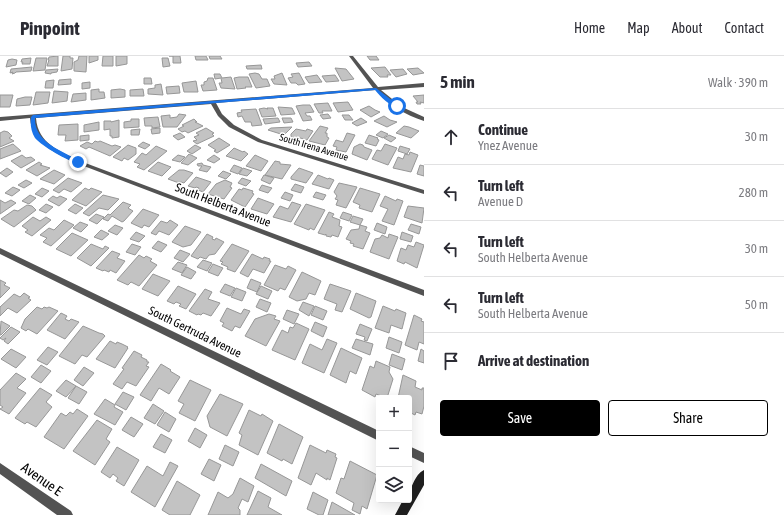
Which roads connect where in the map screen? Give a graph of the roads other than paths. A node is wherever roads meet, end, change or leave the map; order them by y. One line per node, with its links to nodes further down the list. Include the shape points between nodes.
1 (351, 56): 3 (street)
2 (424, 85): 3 (street)
3 (376, 89): 4 (street); 7 (street, via 384,98)
4 (212, 101): 5 (street); 8 (street, South Irena Avenue, via 225,122 260,141)
5 (33, 117): 6 (street); 10 (street, South Helberta Avenue, via 32,124 37,137 78,162)
6 (0, 119)
7 (424, 120)
8 (424, 192)
9 (0, 251): 11 (street, South Gertruda Avenue)
10 (424, 293)
11 (376, 435)
12 (412, 452): 13 (street)
13 (424, 458)
14 (0, 468): 16 (street, Avenue E)
15 (424, 475): 17 (main road)
16 (67, 515)
17 (401, 515)

